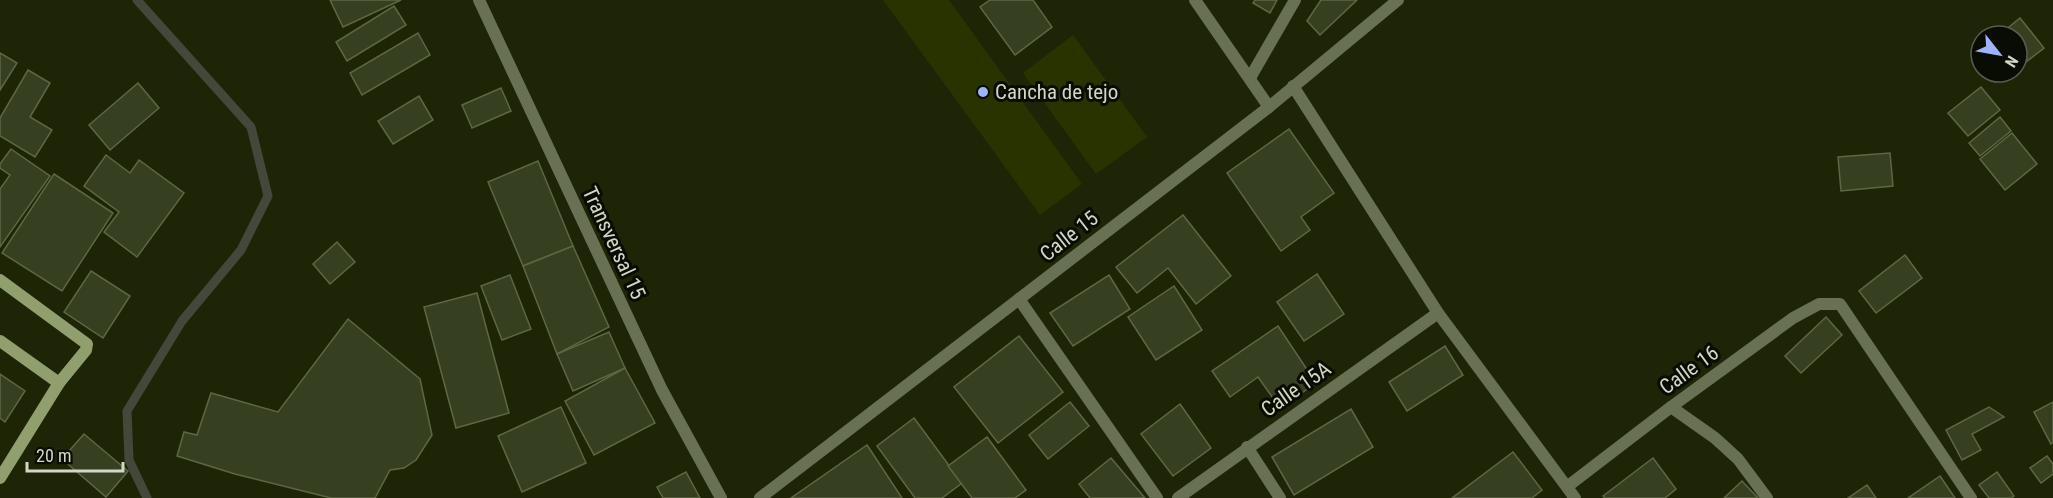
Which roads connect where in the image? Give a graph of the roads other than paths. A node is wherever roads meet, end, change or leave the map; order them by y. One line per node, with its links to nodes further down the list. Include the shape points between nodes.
1 (479, 0): 17 (street, Transversal 15, via 662,390)
2 (1195, 0): 5 (street)
3 (1295, 0): 5 (street)
4 (1398, 0): 6 (street, Calle 15)
5 (1250, 78): 7 (street)
6 (1293, 86): 7 (street, Calle 15); 10 (street)
7 (1269, 107): 9 (street, Calle 15)
8 (0, 280): 12 (street, via 87,344)
9 (1019, 299): 18 (street, Calle 15); 19 (street)
10 (1438, 313): 14 (street, Calle 15A); 16 (street)
11 (0, 340): 12 (street)
12 (59, 383): 15 (street)
13 (1671, 407): 16 (street, Calle 16); 23 (street, via 1738,459); 24 (street, Calle 16, via 1793,318 1819,304 1840,304)
14 (1247, 447): 20 (street, Calle 15A); 21 (street)
15 (0, 478)
16 (1568, 486): 22 (street)
17 (721, 498)
18 (760, 498)
19 (1157, 498)
20 (1178, 498)
21 (1280, 498)
22 (1575, 498)
23 (1767, 498)
24 (1971, 498)

